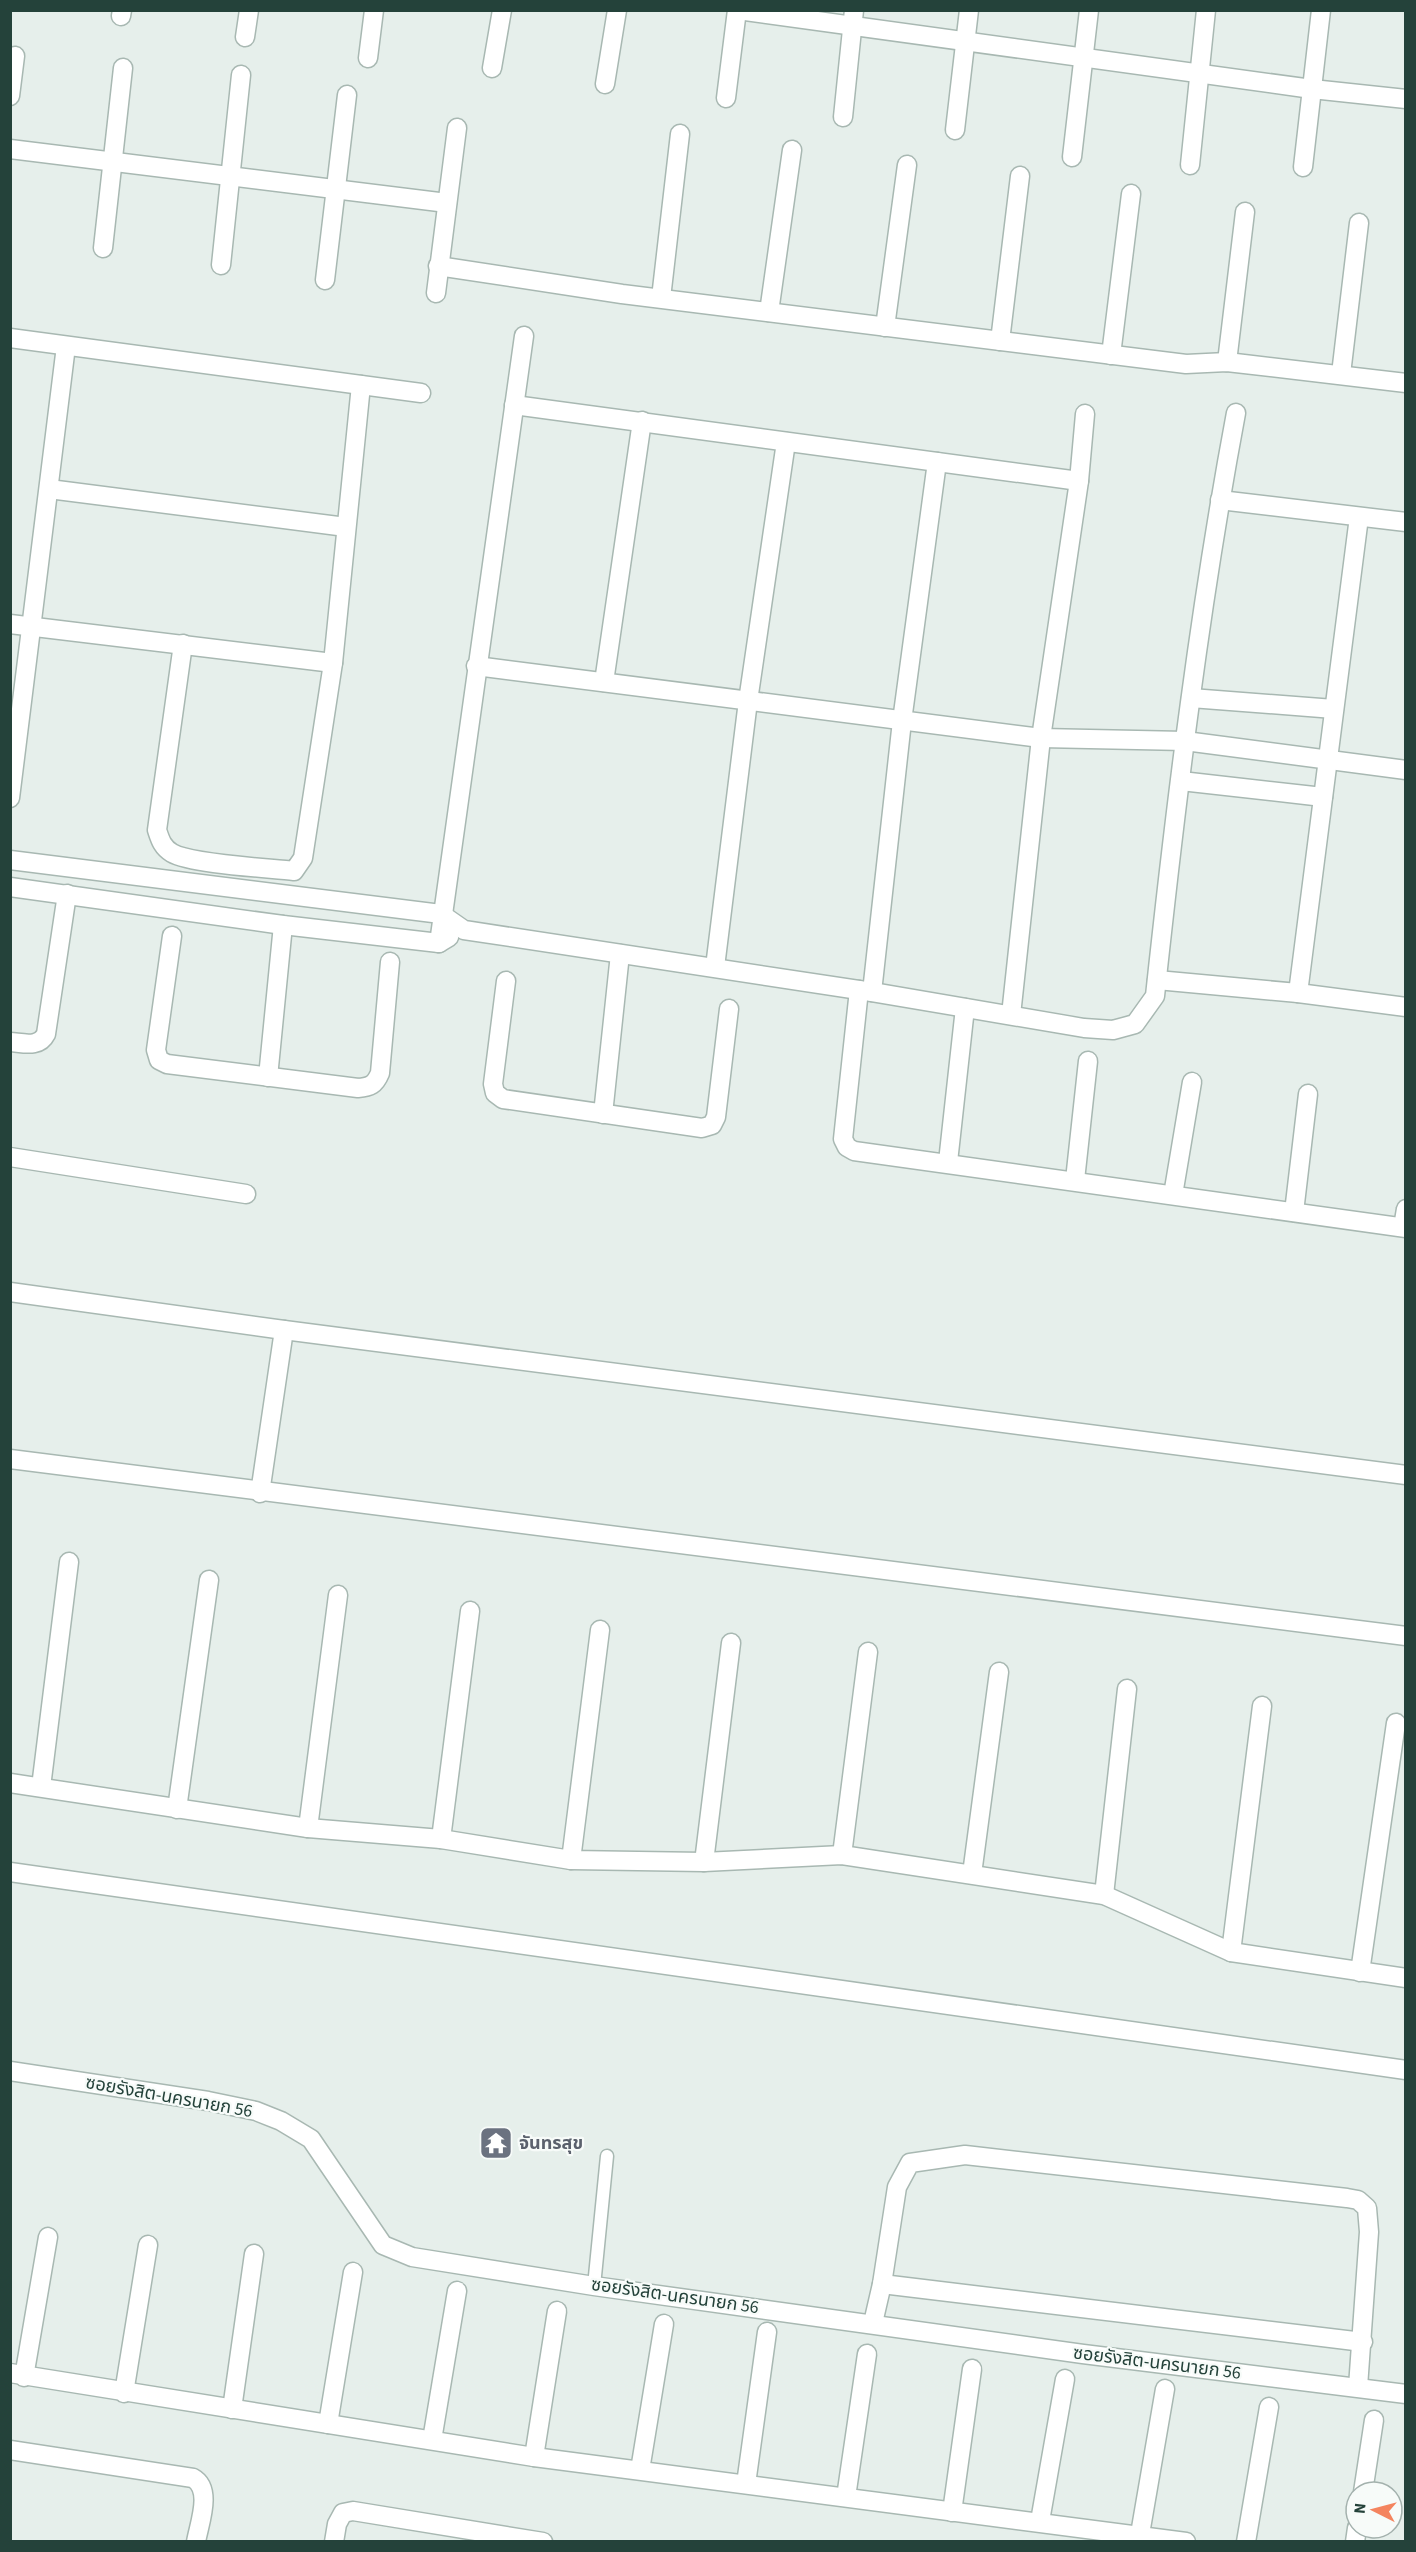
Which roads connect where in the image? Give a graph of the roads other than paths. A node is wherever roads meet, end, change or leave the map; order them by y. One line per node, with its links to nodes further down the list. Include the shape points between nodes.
1 (249, 10): 11 (street)
2 (374, 10): 15 (street)
3 (502, 10): 17 (street)
4 (617, 10): 20 (street)
5 (738, 10): 10 (street); 24 (street)
6 (969, 10): 12 (street)
7 (1089, 10): 14 (street)
8 (1206, 10): 18 (street)
9 (1321, 10): 21 (street)
10 (853, 18): 12 (street); 26 (street)
11 (245, 37)
12 (967, 40): 14 (street); 28 (street)
13 (15, 56): 23 (street)
14 (1083, 57): 18 (street); 32 (street)
15 (368, 58)
16 (123, 68): 33 (street)
17 (492, 68)
18 (1200, 73): 21 (street); 35 (street)
19 (241, 75): 37 (street)
20 (605, 84)
21 (1312, 89): 25 (street); 36 (street)
22 (347, 95): 39 (street)
23 (10, 96)
24 (726, 98)
25 (1406, 99)
26 (843, 117)
27 (457, 128): 41 (street)
28 (955, 130)
29 (680, 134): 49 (street)
30 (10, 149): 33 (street)
31 (792, 150): 50 (street)
32 (1072, 157)
33 (114, 161): 37 (street); 44 (street)
34 (907, 165): 51 (street)
35 (1190, 165)
36 (1303, 167)
37 (229, 175): 39 (street); 45 (street)
38 (1020, 176): 54 (street)
39 (335, 188): 41 (street); 47 (street)
40 (1131, 194): 56 (street)
41 (447, 203): 46 (street)
42 (1245, 212): 57 (street)
43 (1359, 223): 58 (street)
44 (103, 248)
45 (221, 265)
46 (438, 266): 48 (street); 49 (street)
47 (325, 280)
48 (436, 293)
49 (661, 298): 50 (street)
50 (769, 312): 51 (street)
51 (885, 327): 54 (street)
52 (524, 336): 62 (street)
53 (10, 338): 55 (street)
54 (1000, 341): 56 (street)
55 (66, 346): 60 (street); 69 (street)
56 (1112, 355): 57 (street, via 1186,364)
57 (1227, 363): 58 (street)
58 (1341, 374): 59 (street)
59 (1406, 383)
60 (361, 386): 61 (street); 73 (street)
61 (421, 393)
62 (514, 405): 65 (street); 78 (street)
63 (1236, 413): 70 (street)
64 (1085, 414): 68 (street)
65 (642, 421): 66 (street); 79 (street)
66 (786, 441): 67 (street); 81 (street)
67 (937, 462): 68 (street); 83 (street)
68 (1079, 481): 84 (street)
69 (49, 489): 73 (street); 75 (street)
70 (1220, 500): 71 (street); 80 (street)
71 (1359, 517): 72 (street); 82 (street)
72 (1406, 522)
73 (346, 527): 77 (street)
74 (10, 624): 75 (street)
75 (32, 626): 76 (street); 89 (street)
76 (183, 644): 77 (street); 77 (street, via 157,830 163,846 173,854 200,860 294,871 300,866)
77 (333, 663)
78 (476, 666): 79 (street); 94 (street)
79 (604, 682): 81 (street)
80 (1191, 698): 82 (street); 85 (street)
81 (748, 701): 83 (street); 101 (street)
82 (1334, 709): 86 (street)
83 (902, 721): 84 (street); 104 (street)
84 (1041, 738): 85 (street); 109 (street)
85 (1185, 741): 86 (street); 88 (street)
86 (1327, 762): 87 (street); 90 (street)
87 (1406, 770)
88 (1181, 781): 90 (street); 102 (street)
89 (10, 798)
90 (1323, 798): 105 (street)
91 (10, 860): 94 (street)
92 (10, 886): 93 (street)
93 (67, 894): 95 (street); 110 (street, via 46,1034 36,1044)
94 (441, 914): 96 (street); 98 (street)
95 (283, 925): 98 (street); 112 (street)
96 (464, 930): 98 (street); 99 (street)
97 (172, 936): 112 (street, via 156,1050 159,1060)
98 (439, 943)
99 (620, 954): 101 (street); 115 (street)
100 (390, 962): 112 (street, via 376,1083 358,1088)
101 (716, 967): 104 (street)
102 (1157, 980): 105 (street); 109 (street, via 1155,996 1135,1024 1113,1030)
103 (506, 981): 115 (street, via 495,1093 503,1099)
104 (865, 991): 107 (street); 117 (street, via 843,1139 854,1151)
105 (1298, 993): 106 (street)
106 (1406, 1007)
107 (965, 1008): 109 (street); 117 (street)
108 (729, 1009): 115 (street, via 712,1125 702,1128)
109 (1011, 1016)
110 (10, 1042)
111 (1088, 1061): 118 (street)
112 (268, 1077)
113 (1192, 1082): 120 (street)
114 (1308, 1094): 122 (street)
115 (603, 1114)
116 (10, 1157): 119 (street)
117 (948, 1162): 118 (street)
118 (1075, 1180): 120 (street)
119 (246, 1194)
120 (1173, 1195): 122 (street)
121 (1406, 1209): 123 (street)
122 (1294, 1212): 123 (street)
123 (1404, 1227)
124 (10, 1292): 125 (street)
125 (284, 1330): 127 (street); 128 (street)
126 (10, 1459): 128 (street)
127 (1406, 1475)
128 (260, 1492): 134 (street)
129 (69, 1562): 142 (street)
130 (209, 1580): 143 (street)
131 (338, 1595): 144 (street)
132 (470, 1611): 145 (street)
133 (600, 1630): 147 (street)
134 (1406, 1636)
135 (730, 1643): 148 (street)
136 (868, 1652): 146 (street)
137 (999, 1672): 150 (street)
138 (1127, 1689): 151 (street)
139 (1262, 1706): 152 (street)
140 (1396, 1723): 153 (street)
141 (10, 1783): 142 (street)
142 (41, 1787): 143 (street)
143 (177, 1809): 144 (street)
144 (308, 1828): 145 (street)
145 (441, 1839): 147 (street)
146 (842, 1855): 148 (street); 150 (street)
147 (571, 1860): 148 (street)
148 (704, 1862)
149 (10, 1872): 155 (street)
150 (972, 1874): 151 (street)
151 (1104, 1895): 152 (street)
152 (1231, 1952): 153 (street)
153 (1360, 1972): 154 (street)
154 (1406, 1978)
155 (1406, 2070)
156 (10, 2071): 163 (street, ซอยรังสิต-นครนายก 56, via 256,2111 311,2139 383,2245 412,2257)
157 (607, 2156): 163 (lane)
158 (48, 2237): 172 (street)
159 (148, 2245): 176 (street)
160 (254, 2254): 179 (street)
161 (353, 2272): 181 (street)
162 (882, 2284): 166 (street); 169 (street); 169 (street, via 897,2187 910,2163 964,2155 1347,2198 1358,2200 1367,2208)
163 (594, 2286): 166 (street, ซอยรังสิต-นครนายก 56)
164 (457, 2291): 182 (street)
165 (557, 2311): 184 (street)
166 (873, 2323): 174 (street, ซอยรังสิต-นครนายก 56, via 1083,2354)
167 (664, 2324): 185 (street)
168 (767, 2332): 187 (street)
169 (1363, 2342): 174 (street)
170 (867, 2354): 188 (street)
171 (972, 2369): 189 (street)
172 (17, 2375): 176 (street)
173 (1065, 2379): 190 (street)
174 (1358, 2387): 177 (street, ซอยรังสิต-นครนายก 56)
175 (1165, 2389): 191 (street)
176 (124, 2393): 179 (street)
177 (1406, 2394)
178 (1269, 2407): 197 (street)
179 (232, 2409): 181 (street)
180 (1374, 2420): 186 (street)
181 (328, 2424): 182 (street)
182 (432, 2440): 184 (street)
183 (10, 2450): 193 (street, via 194,2478 204,2495)
184 (534, 2457): 185 (street)
185 (640, 2470): 187 (street)
186 (1365, 2480)
187 (746, 2484): 188 (street)
188 (846, 2496): 189 (street)
189 (952, 2512): 190 (street)
190 (1040, 2522): 191 (street)
191 (1140, 2534): 196 (street)
192 (480, 2536): 194 (street, via 354,2511 344,2513); 195 (street)
193 (196, 2541)
194 (334, 2541)
195 (543, 2541)
196 (1186, 2541)
197 (1246, 2541)

